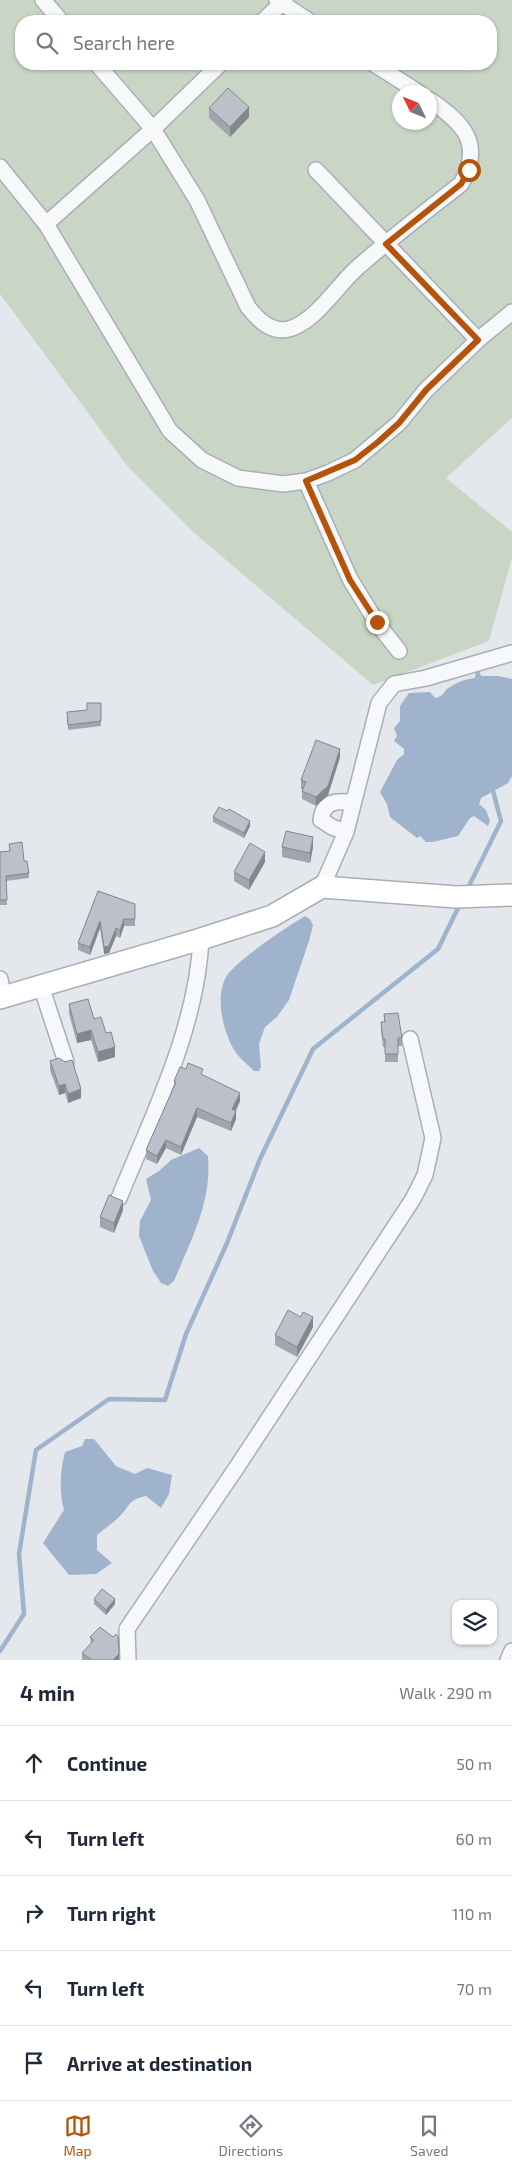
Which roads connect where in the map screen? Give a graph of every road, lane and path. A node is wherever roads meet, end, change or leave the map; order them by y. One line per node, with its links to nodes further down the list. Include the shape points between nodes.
1 (43, 0): 3 (street)
2 (281, 1): 4 (street); 5 (street)
3 (56, 15)
4 (268, 15)
5 (301, 15)
6 (102, 70): 11 (street)
7 (214, 70): 11 (street)
8 (383, 70): 9 (street)
9 (407, 85)
10 (437, 105): 15 (street, via 465,129 471,150 469,170 461,184)
11 (153, 129): 14 (street); 15 (street, via 197,200 248,307 257,319 271,327 288,329 305,322 355,270)
12 (0, 167): 14 (street)
13 (316, 170): 15 (street)
14 (46, 224): 18 (street, via 159,414 185,446 202,460 238,478 283,484)
15 (386, 244): 17 (street)
16 (512, 312): 17 (street)
17 (478, 340): 18 (street, via 378,442 355,460)
18 (306, 481): 19 (street, via 350,580)
19 (399, 651)
20 (512, 654): 21 (street, via 394,684 379,703)
21 (353, 803): 22 (street); 22 (street, via 338,800 327,804 322,814 324,823)
22 (346, 832): 23 (street)
23 (328, 888): 24 (street, via 456,897); 25 (street, via 272,916)
24 (512, 895)
25 (201, 939): 26 (street); 30 (street, via 200,969 178,1048)
26 (41, 986): 27 (street); 29 (street)
27 (1, 991)
28 (410, 1039): 32 (street, via 433,1138 425,1175 408,1207 238,1467 128,1629)
29 (66, 1062)
30 (119, 1198)
31 (512, 1651): 33 (street)
32 (128, 1660)
33 (508, 1660)

